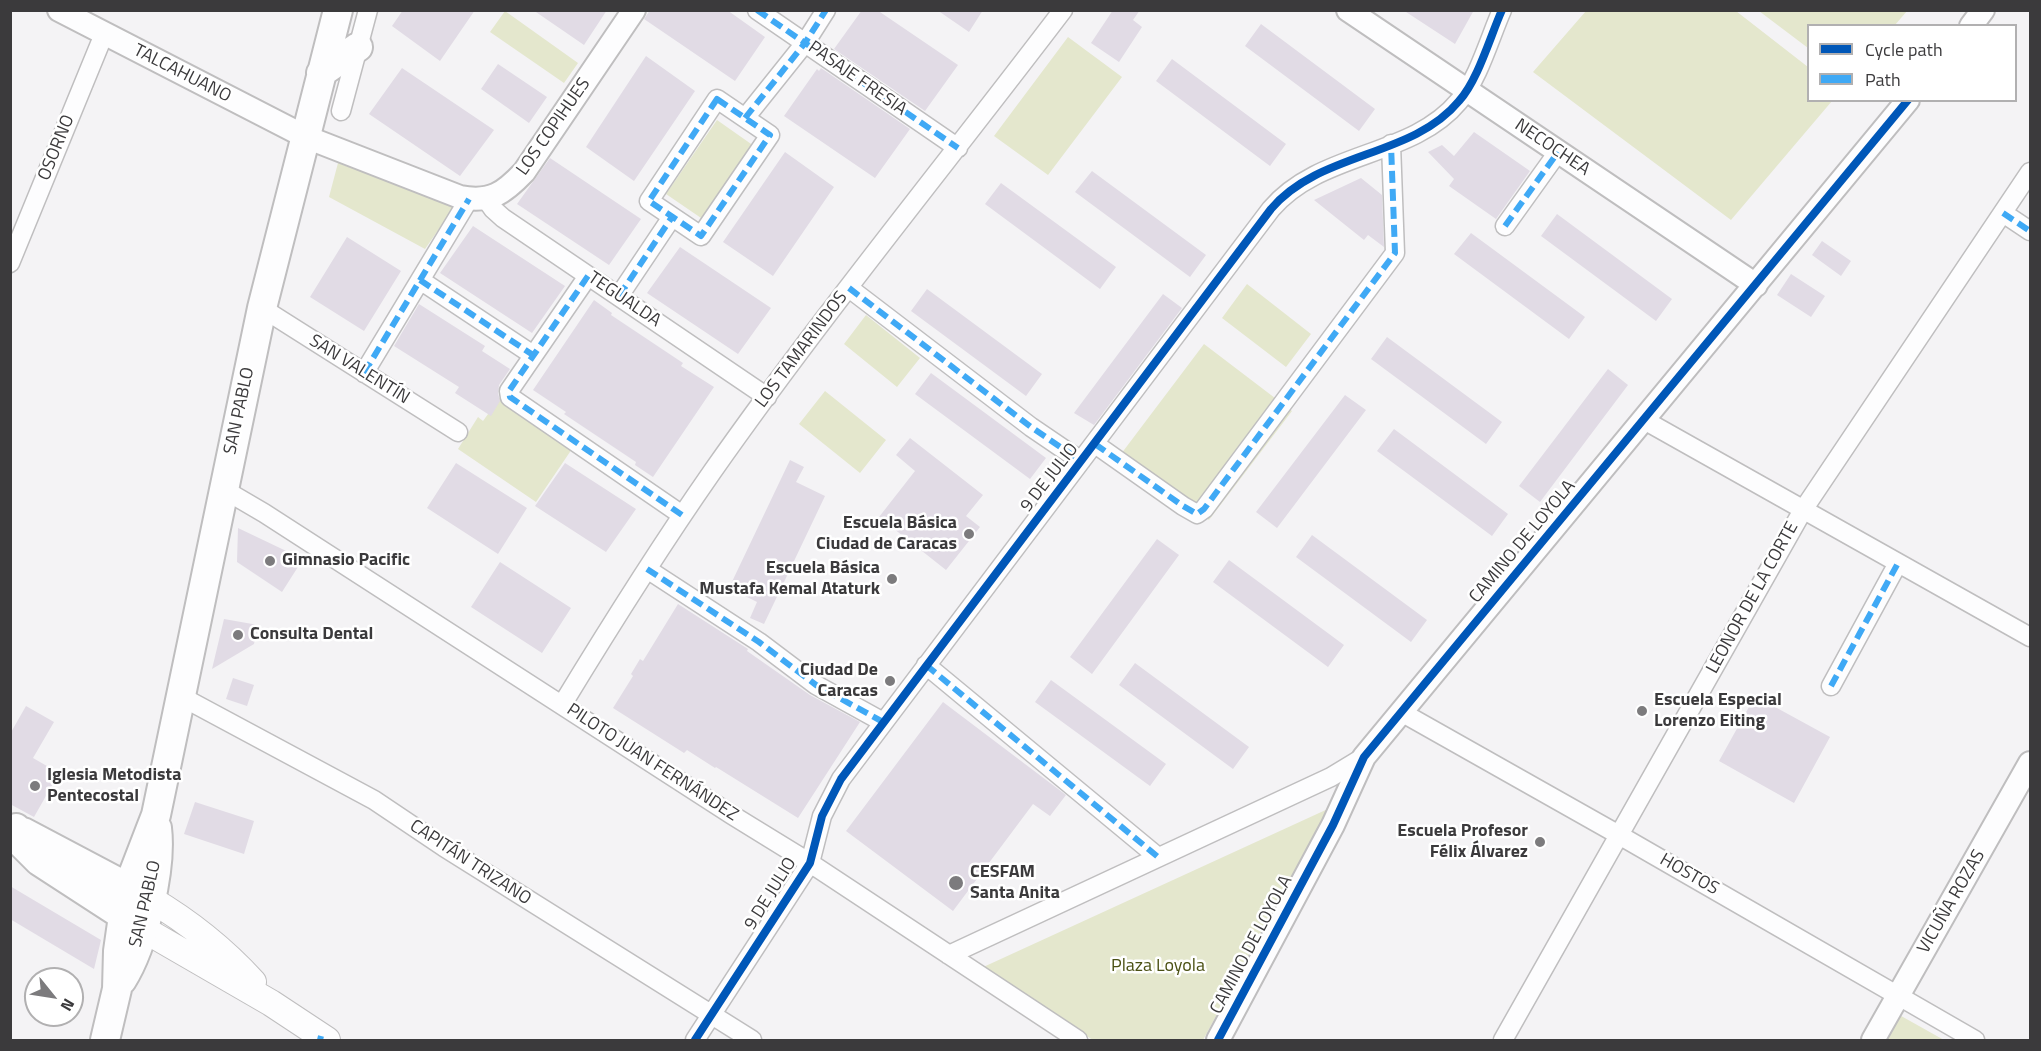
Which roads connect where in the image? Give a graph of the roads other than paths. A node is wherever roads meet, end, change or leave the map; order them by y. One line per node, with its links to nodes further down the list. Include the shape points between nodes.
1 (59, 10): 12 (street, TALCAHUANO)
2 (338, 10): 15 (main road, SAN PABLO)
3 (368, 10): 14 (street)
4 (634, 10): 25 (street, LOS COPIHUES, via 524,172 502,192)
5 (757, 10): 13 (street, PASAJE FRESIA)
6 (826, 10): 13 (street)
7 (1063, 10): 22 (street, LOS TAMARINDOS)
8 (1348, 10): 16 (street, NECOCHEA)
9 (1502, 10): 16 (street, 9 DE JULIO)
10 (1983, 10): 11 (street)
11 (1972, 24)
12 (104, 34): 20 (street, TALCAHUANO); 30 (street, OSORNO)
13 (805, 43): 19 (street); 22 (street, PASAJE FRESIA)
14 (358, 47): 15 (main road); 18 (street)
15 (321, 73): 20 (main road, SAN PABLO)
16 (1468, 91): 21 (street, 9 DE JULIO, via 1436,123); 23 (street, NECOCHEA)
17 (1906, 102): 33 (street, CAMINO DE LOYOLA)
18 (341, 111)
19 (745, 118): 27 (street, via 717,99 649,201); 27 (street, via 770,135 701,236)
20 (306, 136): 25 (street, TEGUALDA, via 450,193); 36 (main road, SAN PABLO)
21 (1391, 144): 42 (street, 9 DE JULIO, via 1310,177 1278,201); 42 (street, via 1395,253 1204,509 1197,513 1183,506)
22 (958, 148): 34 (street, LOS TAMARINDOS)
23 (1558, 152): 28 (street); 33 (street, NECOCHEA)
24 (2031, 172): 26 (street, LEONOR DE LA CORTE)
25 (478, 199): 31 (street, TEGUALDA); 32 (street, LOS COPIHUES)
26 (2002, 213): 29 (street); 45 (street, LEONOR DE LA CORTE)
27 (672, 217): 35 (street)
28 (1505, 226)
29 (2031, 231)
30 (10, 262)
31 (588, 276): 35 (street, TEGUALDA); 37 (street)
32 (420, 280): 37 (street); 38 (street, LOS COPIHUES)
33 (1756, 285): 40 (street, CAMINO DE LOYOLA)
34 (849, 288): 39 (street, LOS TAMARINDOS); 43 (street)
35 (619, 296): 39 (street, TEGUALDA)
36 (262, 308): 38 (street, SAN VALENTÍN); 44 (main road, SAN PABLO)
37 (533, 355): 46 (street, via 509,391 510,397)
38 (364, 373): 41 (street, SAN VALENTÍN)
39 (767, 397): 46 (street, LOS TAMARINDOS)
40 (1644, 420): 45 (street); 54 (street, CAMINO DE LOYOLA)
41 (458, 432)
42 (1095, 444): 43 (street, 9 DE JULIO)
43 (1081, 461): 50 (street, 9 DE JULIO)
44 (223, 489): 52 (main road, SAN PABLO); 53 (street, PILOTO JUAN FERNÁNDEZ)
45 (1803, 510): 47 (street); 59 (street, LEONOR DE LA CORTE)
46 (682, 515): 48 (street, LOS TAMARINDOS)
47 (1898, 563): 49 (street); 51 (street)
48 (647, 569): 53 (street, LOS TAMARINDOS); 55 (street, via 759,642 816,685)
49 (2031, 637)
50 (926, 665): 55 (street, 9 DE JULIO); 60 (street)
51 (1831, 686)
52 (182, 697): 62 (main road, SAN PABLO, via 156,815 140,853); 67 (street, CAPITÁN TRIZANO, via 351,786)
53 (562, 705): 61 (street, PILOTO JUAN FERNÁNDEZ)
54 (1401, 712): 56 (street, CAMINO DE LOYOLA); 59 (street, HOSTOS)
55 (883, 722): 61 (street, 9 DE JULIO, via 829,799 816,831)
56 (1364, 757): 60 (street, CAMINO DE LOYOLA, via 1331,777); 73 (street, CAMINO DE LOYOLA, via 1333,825)
57 (2031, 763): 65 (street, VICUÑA ROZAS)
58 (12, 830): 62 (main road); 63 (main road, via 39,861)
59 (1619, 835): 65 (street, HOSTOS); 74 (street, LEONOR DE LA CORTE)
60 (1158, 857): 64 (street, CAMINO DE LOYOLA)
61 (810, 863): 64 (street, PILOTO JUAN FERNÁNDEZ); 67 (street, 9 DE JULIO)
62 (140, 893): 63 (main road, SAN PABLO); 66 (main road, via 216,945)
63 (133, 922): 66 (main road); 69 (main road, SAN PABLO, via 118,951 117,989)
64 (949, 955): 72 (street, PILOTO JUAN FERNÁNDEZ)
65 (1898, 995): 75 (street, VICUÑA ROZAS); 76 (street, HOSTOS)
66 (271, 1003): 68 (main road)
67 (711, 1015): 70 (street, 9 DE JULIO); 71 (street, CAPITÁN TRIZANO)
68 (323, 1039)
69 (105, 1041)
70 (695, 1041)
71 (752, 1041)
72 (1078, 1041)
73 (1218, 1041)
74 (1503, 1041)
75 (1873, 1041)
76 (1975, 1041)

